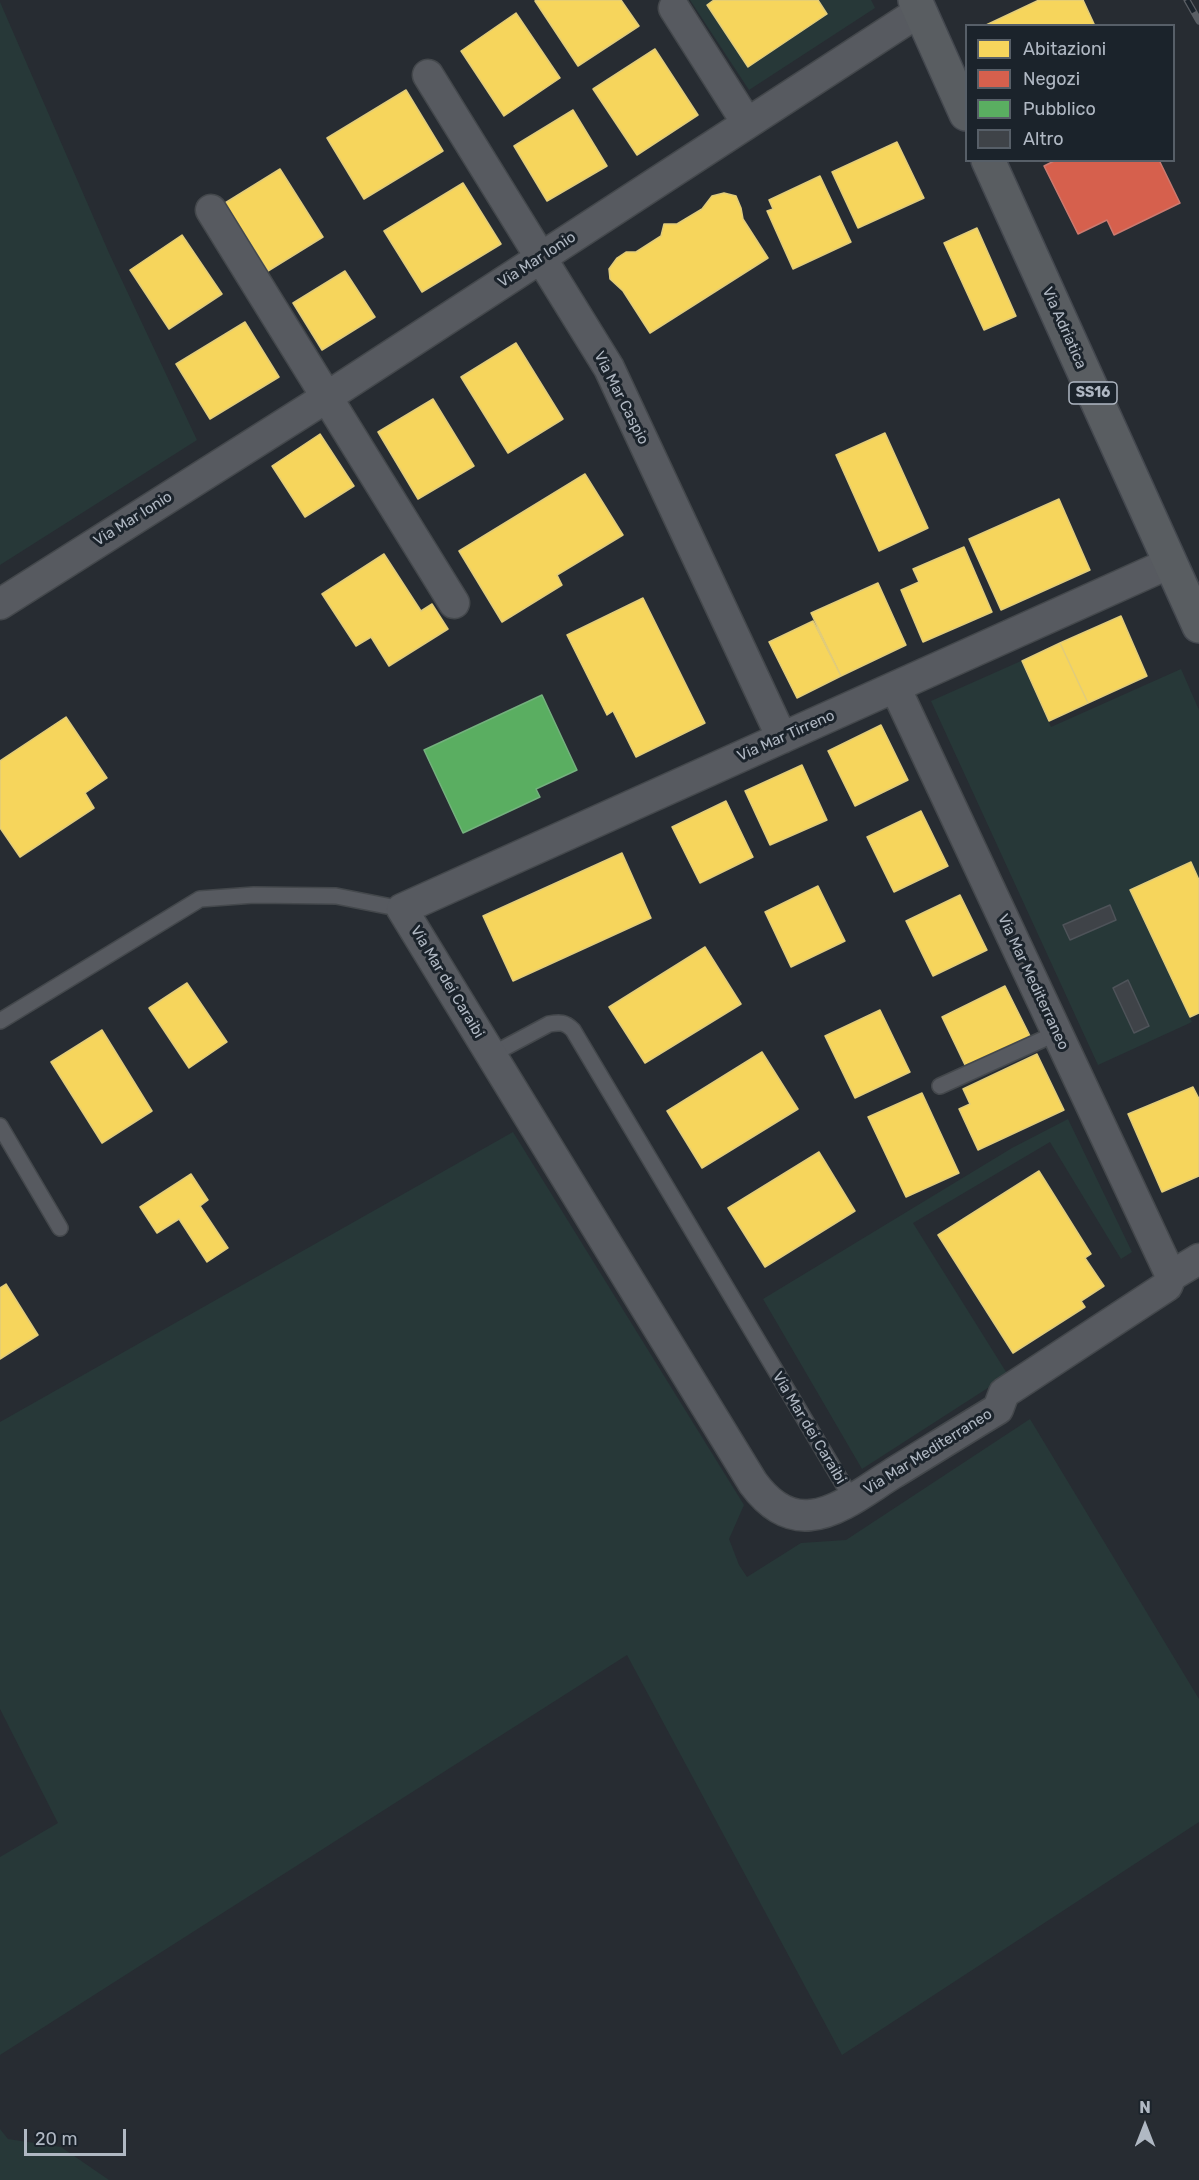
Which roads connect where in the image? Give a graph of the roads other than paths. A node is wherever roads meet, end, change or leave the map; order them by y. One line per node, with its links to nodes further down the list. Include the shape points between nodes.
1 (918, 5): 4 (main road); 5 (street, Via Mar Ionio)
2 (674, 8): 5 (street)
3 (428, 75): 8 (street, Via Mar Caspio)
4 (965, 112)
5 (747, 123): 8 (street, Via Mar Ionio)
6 (989, 162): 10 (main road, Via Adriatica / SS16)
7 (211, 210): 9 (street)
8 (541, 258): 9 (street, Via Mar Ionio); 15 (street, Via Mar Caspio, via 609,368)
9 (327, 397): 11 (street); 12 (street, Via Mar Ionio)
10 (1170, 563): 13 (main road, Via Adriatica / SS16); 14 (street, Via Mar Tirreno)
11 (454, 603)
12 (0, 604)
13 (1199, 626)
14 (895, 687): 15 (street, Via Mar Tirreno); 18 (street, Via Mar Mediterraneo)
15 (782, 738): 16 (street, Via Mar Tirreno)
16 (402, 909): 17 (lane, via 336,896 200,899); 19 (street, Via Mar dei Caraibi)
17 (0, 1021)
18 (1057, 1033): 20 (lane); 24 (street, Via Mar Mediterraneo)
19 (491, 1055): 25 (street, Via Mar dei Caraibi, via 763,1496 797,1515 824,1513); 25 (lane, Via Mar dei Caraibi, via 549,1024 567,1024 573,1030)
20 (940, 1086)
21 (0, 1126): 22 (lane)
22 (60, 1228)
23 (1199, 1259): 24 (street, Via Mar Mediterraneo)
24 (1171, 1276): 25 (street, Via Mar Mediterraneo, via 1167,1286 1004,1393 998,1409)
25 (852, 1499)

